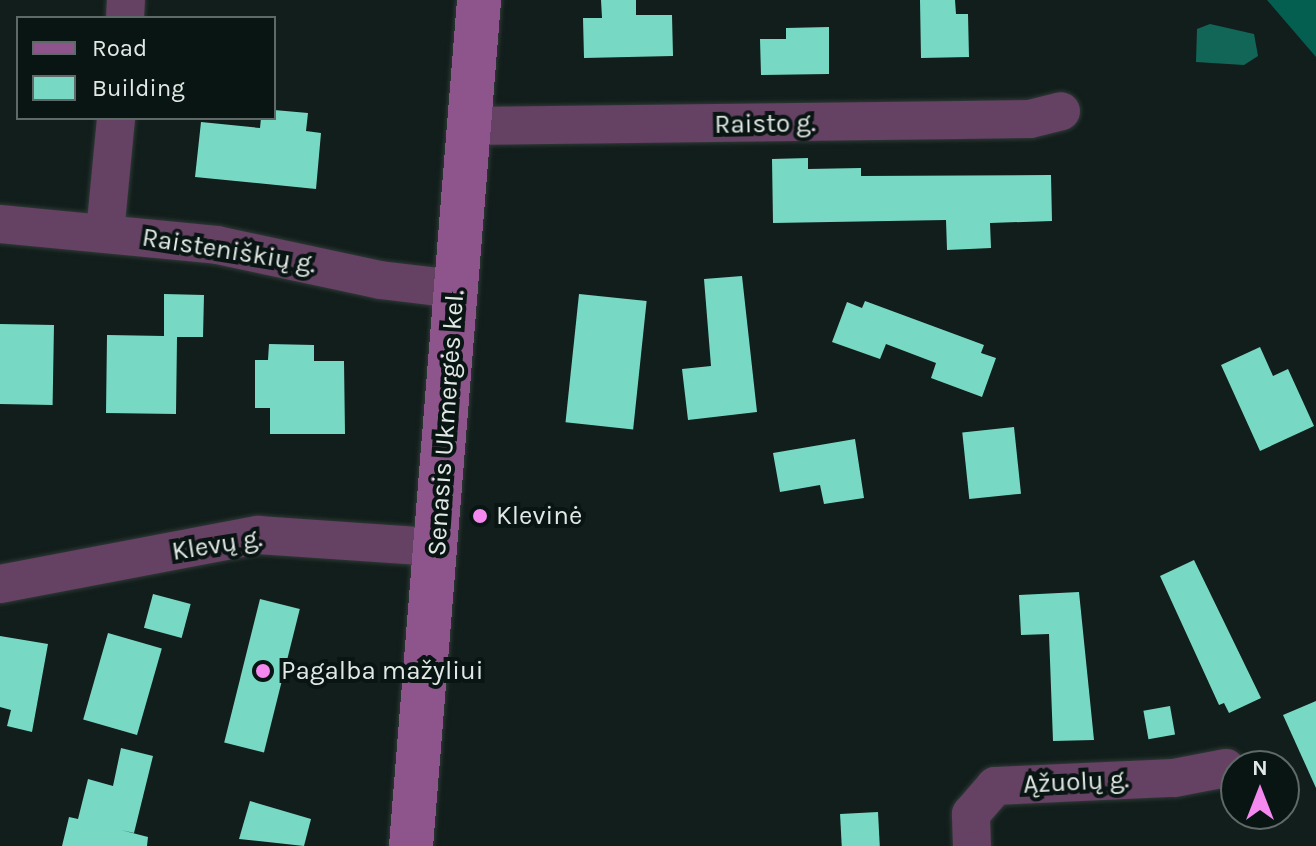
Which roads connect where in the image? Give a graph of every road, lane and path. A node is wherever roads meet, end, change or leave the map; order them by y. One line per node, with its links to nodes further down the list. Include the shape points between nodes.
1 (479, 0): 4 (main road, Senasis Ukmergės kel.)
2 (1061, 111): 4 (street, Raisto g., via 1030,119)
3 (116, 120): 6 (street)
4 (469, 126): 7 (main road, Senasis Ukmergės kel.)
5 (0, 224): 6 (street, Raisteniškių g.)
6 (105, 233): 7 (street, Raisteniškių g., via 217,245 380,280)
7 (456, 289): 8 (main road, Senasis Ukmergės kel.)
8 (436, 547): 9 (street, Klevų g., via 258,535); 11 (main road, Senasis Ukmergės kel.)
9 (0, 584)
10 (1220, 769): 12 (street, Ąžuolų g., via 1174,778 995,786 971,814)
11 (411, 846)
12 (972, 846)

